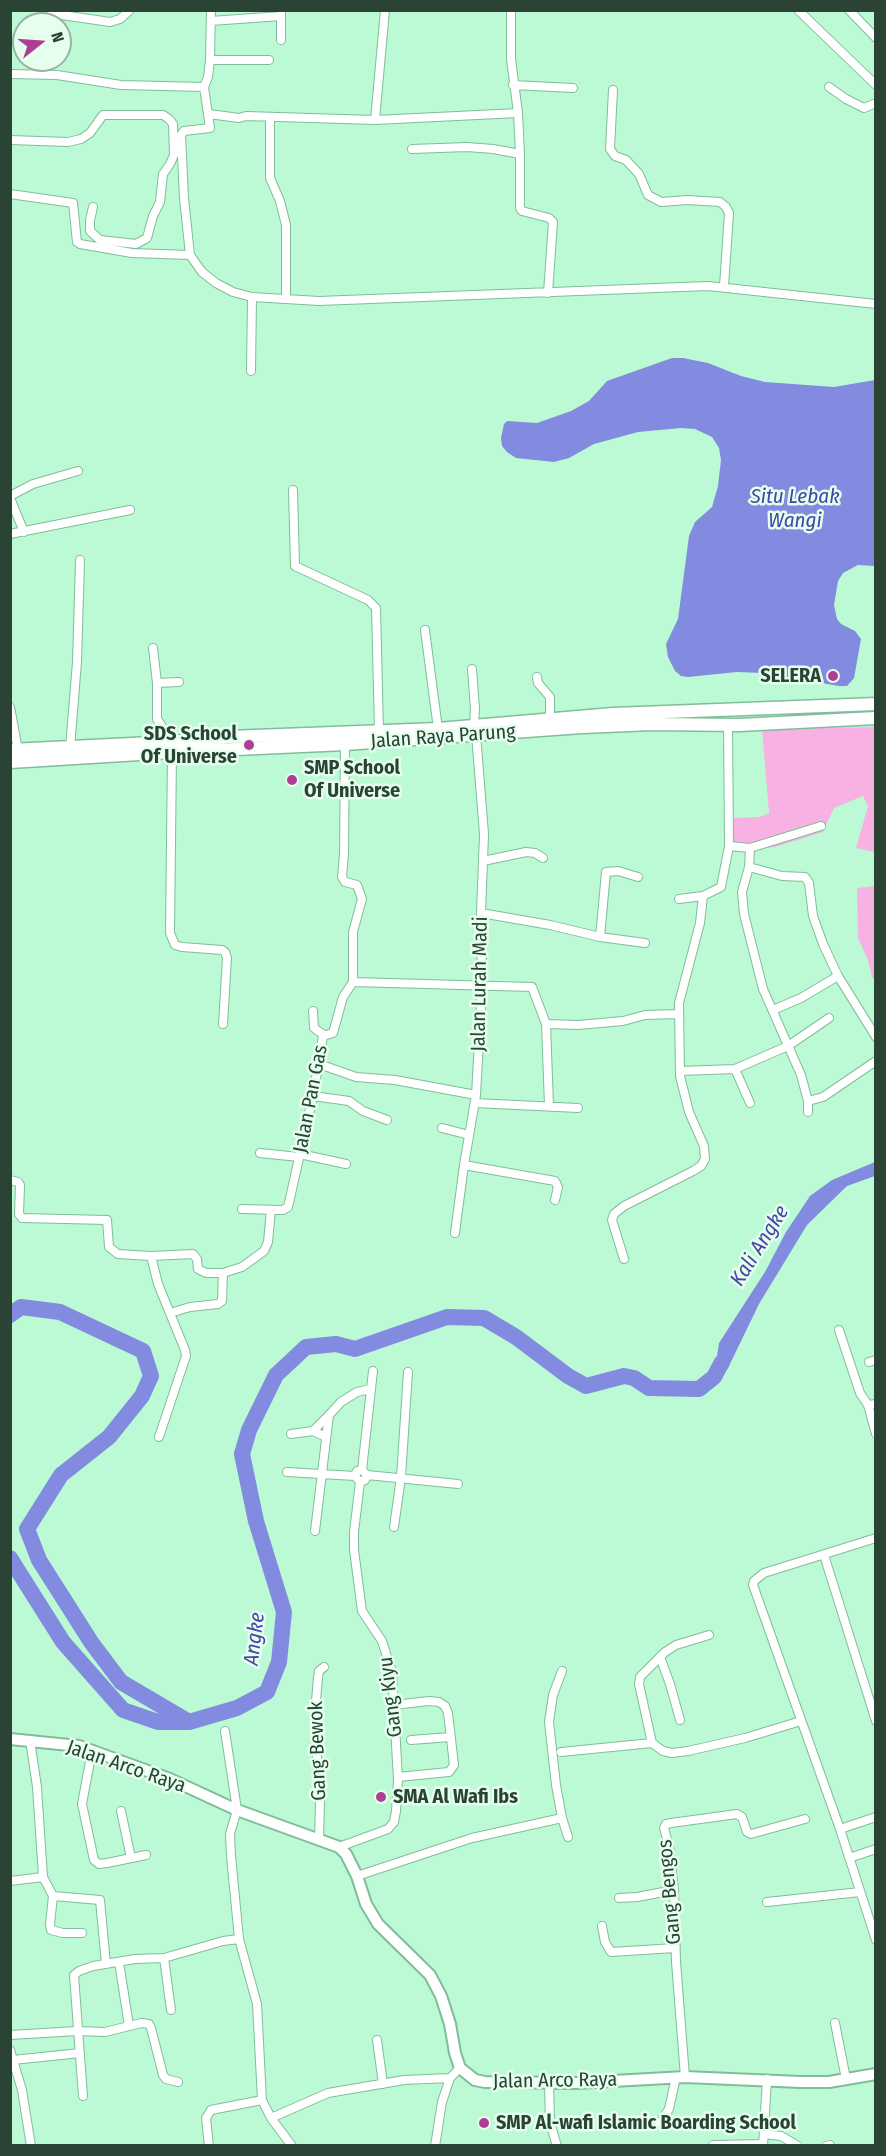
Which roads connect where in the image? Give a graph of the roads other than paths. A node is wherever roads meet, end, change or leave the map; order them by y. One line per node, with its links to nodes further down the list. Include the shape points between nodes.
1 (51, 10): 2 (street, via 55,14 110,22 120,20)
2 (130, 10)
3 (211, 10): 9 (street)
4 (385, 10): 25 (street)
5 (511, 10): 16 (street)
6 (798, 10): 15 (street)
7 (849, 10): 10 (street)
8 (281, 14): 9 (street); 11 (street)
9 (211, 21): 12 (street)
10 (876, 38)
11 (281, 40)
12 (210, 60): 13 (street); 17 (street)
13 (269, 60)
14 (10, 74): 17 (street, via 57,75 142,87)
15 (876, 84)
16 (513, 85): 19 (street); 22 (street)
17 (204, 87): 23 (street)
18 (829, 87): 21 (street, via 864,108)
19 (573, 88)
20 (613, 90): 32 (street, via 610,149 639,174 648,195 661,202 720,202 726,207 729,213)
21 (876, 103)
22 (518, 113): 25 (street); 28 (street)
23 (209, 114): 24 (street); 31 (street, via 209,129 184,131 181,135)
24 (270, 117): 25 (street); 35 (street, via 270,178 286,225)
25 (375, 120)
26 (10, 141): 30 (street, via 81,139 103,115 169,118 173,124 174,154 163,174 160,202 147,238 136,244 100,240 90,231)
27 (412, 149): 28 (street, via 468,147)
28 (520, 154): 33 (street, via 520,208 553,222)
29 (10, 194): 31 (street, via 73,203 80,244 132,253)
30 (93, 207)
31 (190, 255): 34 (street, via 216,283)
32 (724, 286): 33 (street); 36 (street)
33 (548, 293): 35 (street, via 319,302)
34 (252, 297): 35 (street); 37 (street)
35 (286, 298)
36 (876, 304)
37 (251, 371)
38 (78, 471): 40 (street, via 33,484)
39 (293, 490): 59 (street, via 295,566 368,600 376,608)
40 (10, 497): 42 (street)
41 (130, 510): 42 (street)
42 (24, 532): 43 (street)
43 (10, 534)
44 (80, 560): 62 (street)
45 (424, 630): 57 (street)
46 (153, 648): 50 (street)
47 (472, 669): 58 (street, Jalan Lurah Madi)
48 (537, 677): 54 (street, via 550,697)
49 (179, 682): 50 (street)
50 (157, 683): 61 (street, via 157,719)
51 (876, 704): 55 (highway, Jalan Raya Parung)
52 (10, 706): 63 (street)
53 (876, 718): 56 (highway, Jalan Raya Parung)
54 (550, 720): 55 (highway, Jalan Raya Parung); 58 (highway, Jalan Raya Parung)
55 (582, 722): 56 (highway, Jalan Raya Parung); 58 (highway, Jalan Raya Parung)
56 (728, 725): 66 (street)
57 (438, 729): 58 (highway, Jalan Raya Parung); 59 (highway, Jalan Raya Parung)
58 (475, 730): 60 (highway, Jalan Raya Parung); 69 (street, Jalan Lurah Madi)
59 (379, 731): 61 (highway, Jalan Raya Parung, via 228,737)
60 (345, 744): 61 (highway, Jalan Raya Parung); 78 (street, Jalan Pan Gas, via 342,877 357,885 362,899 353,932)
61 (172, 747): 62 (highway, Jalan Raya Parung); 64 (highway, Jalan Raya Parung); 86 (street, via 170,933 175,945 225,952)
62 (70, 748): 63 (highway, Jalan Raya Parung)
63 (14, 750)
64 (10, 762)
65 (821, 826): 67 (street)
66 (729, 846): 67 (street); 72 (street, via 721,887)
67 (750, 848): 70 (street)
68 (543, 858): 69 (street, via 526,852)
69 (483, 861): 74 (street, Jalan Lurah Madi)
70 (749, 867): 77 (street, via 782,876 805,877 816,927); 80 (street, via 742,902 763,988)
71 (638, 877): 75 (street, via 606,872)
72 (703, 896): 73 (street); 82 (street)
73 (679, 899)
74 (481, 913): 75 (street); 79 (street, Jalan Lurah Madi)
75 (600, 937): 76 (street)
76 (645, 943)
77 (838, 976): 80 (street); 88 (street)
78 (353, 982): 79 (street); 89 (street, Jalan Pan Gas, via 343,997 333,1033)
79 (482, 987): 85 (street, Jalan Lurah Madi); 87 (street, via 532,987)
80 (773, 1010): 90 (street)
81 (313, 1011): 89 (street, via 314,1028)
82 (678, 1014): 87 (street, via 578,1025); 94 (street)
83 (468, 1017): 85 (street)
84 (829, 1018): 90 (street)
85 (479, 1019): 96 (street, Jalan Lurah Madi)
86 (223, 1024)
87 (546, 1024): 99 (street)
88 (874, 1032)
89 (324, 1035): 92 (street, Jalan Pan Gas)
90 (788, 1046): 93 (street); 97 (street)
91 (876, 1061): 97 (street, via 823,1097)
92 (319, 1064): 95 (street, Jalan Pan Gas); 96 (street, via 356,1077 395,1080)
93 (735, 1069): 94 (street); 98 (street)
94 (680, 1071): 115 (street, via 705,1159 693,1172 614,1214 612,1220)
95 (313, 1096): 102 (street, via 349,1101); 106 (street, Jalan Pan Gas)
96 (475, 1099): 99 (street); 104 (street, Jalan Lurah Madi)
97 (808, 1101): 101 (street)
98 (750, 1103)
99 (549, 1106): 100 (street)
100 (578, 1108)
101 (808, 1112)
102 (387, 1120)
103 (442, 1128): 104 (street)
104 (469, 1135): 108 (street, Jalan Lurah Madi)
105 (260, 1153): 106 (street)
106 (299, 1156): 107 (street); 112 (street, Jalan Pan Gas, via 288,1207)
107 (346, 1164)
108 (464, 1165): 110 (street, via 555,1181); 113 (street, Jalan Lurah Madi)
109 (10, 1180): 114 (street, via 20,1185 21,1218 108,1220 109,1247 113,1251)
110 (555, 1200)
111 (242, 1209): 112 (street)
112 (271, 1210): 116 (street, via 264,1251 242,1267)
113 (455, 1233)
114 (151, 1256): 116 (street, via 193,1254 200,1271); 117 (street)
115 (624, 1258)
116 (223, 1274): 117 (street, via 222,1300 218,1304)
117 (170, 1313): 127 (street, via 186,1356)
118 (839, 1330): 122 (street, via 860,1393)
119 (373, 1371): 121 (street)
120 (408, 1372): 132 (street)
121 (370, 1389): 123 (street, via 357,1392); 130 (street)
122 (872, 1404): 126 (street)
123 (329, 1414): 124 (street); 128 (street)
124 (313, 1431): 125 (street); 128 (street)
125 (291, 1434)
126 (876, 1434)
127 (159, 1437)
128 (326, 1437): 131 (street)
129 (287, 1472): 131 (street)
130 (364, 1472): 132 (street); 133 (street, via 365,1480)
131 (322, 1474): 133 (street); 136 (street)
132 (401, 1477): 134 (street); 135 (street)
133 (357, 1479): 143 (street, Gang Kiyu, via 354,1550 362,1611 389,1658)
134 (459, 1484)
135 (394, 1527)
136 (315, 1530)
137 (876, 1538): 138 (street)
138 (824, 1555): 145 (street, via 764,1573 753,1585); 146 (street)
139 (710, 1635): 140 (street, via 676,1645)
140 (660, 1658): 144 (street); 152 (street, via 646,1669 639,1684)
141 (324, 1667): 163 (street, Gang Bewok, via 319,1671 316,1701)
142 (562, 1671): 159 (street, via 549,1722)
143 (393, 1705): 148 (street, via 439,1702 448,1713); 155 (street, Gang Kiyu)
144 (680, 1720)
145 (801, 1721): 152 (street, via 688,1751 672,1753); 161 (street)
146 (876, 1721)
147 (225, 1731): 156 (street)
148 (450, 1737): 151 (street); 155 (street, via 454,1765 449,1772)
149 (10, 1739): 150 (main road, Jalan Arco Raya)
150 (30, 1740): 153 (main road, Jalan Arco Raya); 170 (street)
151 (411, 1740)
152 (652, 1743): 154 (street)
153 (92, 1751): 156 (main road, Jalan Arco Raya, via 170,1779); 167 (street, via 82,1804 94,1860 99,1864)
154 (561, 1752)
155 (398, 1777): 164 (street, Gang Kiyu, via 394,1822)
156 (237, 1810): 163 (main road, Jalan Arco Raya); 179 (street, via 230,1843)
157 (121, 1811): 167 (street)
158 (876, 1817): 161 (street)
159 (562, 1818): 162 (street); 169 (street, via 472,1838)
160 (805, 1819): 172 (street, Gang Bengos, via 751,1834 737,1814 666,1824)
161 (840, 1828): 168 (street)
162 (568, 1837)
163 (319, 1839): 164 (main road, Jalan Arco Raya)
164 (339, 1848): 169 (main road)
165 (876, 1849): 168 (street)
166 (146, 1855): 167 (street)
167 (131, 1858)
168 (849, 1858): 173 (street)
169 (357, 1876): 194 (main road, via 378,1924 430,1975 441,1996)
170 (43, 1877): 171 (street); 174 (street)
171 (10, 1881)
172 (674, 1890): 175 (street); 181 (street, Gang Bengos)
173 (860, 1892): 176 (street); 180 (street)
174 (53, 1896): 178 (street, via 51,1930); 184 (street, via 100,1900)
175 (619, 1898)
176 (767, 1902)
177 (602, 1926): 181 (street, via 611,1952)
178 (82, 1933)
179 (239, 1939): 182 (street); 204 (street, via 257,2004)
180 (876, 1940)
181 (675, 1948): 196 (street, Gang Bengos)
182 (164, 1958): 183 (street); 185 (street)
183 (119, 1962): 184 (street); 187 (street)
184 (106, 1964): 188 (street, via 74,1975)
185 (171, 2010)
186 (835, 2022): 199 (street)
187 (129, 2026): 188 (street, via 105,2032); 200 (street, via 148,2024 162,2075)
188 (77, 2031): 189 (street); 192 (street)
189 (10, 2035)
190 (377, 2040): 202 (street)
191 (10, 2050): 193 (street)
192 (80, 2053): 193 (street); 203 (street)
193 (13, 2060): 208 (street)
194 (460, 2068): 197 (street); 201 (main road, Jalan Arco Raya, via 484,2082)
195 (876, 2074): 199 (main road, Jalan Arco Raya)
196 (680, 2077): 198 (main road, Jalan Arco Raya); 201 (main road, Jalan Arco Raya); 206 (street, Gang Bengos)
197 (450, 2078): 202 (street); 211 (street)
198 (767, 2079): 199 (main road, Jalan Arco Raya); 207 (street)
199 (846, 2079)
200 (178, 2082)
201 (549, 2082): 212 (street, via 550,2123)
202 (383, 2084): 205 (street, via 328,2093)
203 (84, 2096)
204 (262, 2100): 205 (street); 209 (street, via 215,2108 207,2113)
205 (271, 2118): 210 (street)
206 (660, 2123)
207 (764, 2134): 214 (street); 215 (street, via 781,2136)
208 (31, 2145)
209 (209, 2145)
210 (292, 2145)
211 (435, 2145)
212 (557, 2145)
213 (713, 2145): 214 (street)
214 (763, 2145)
215 (798, 2145)

